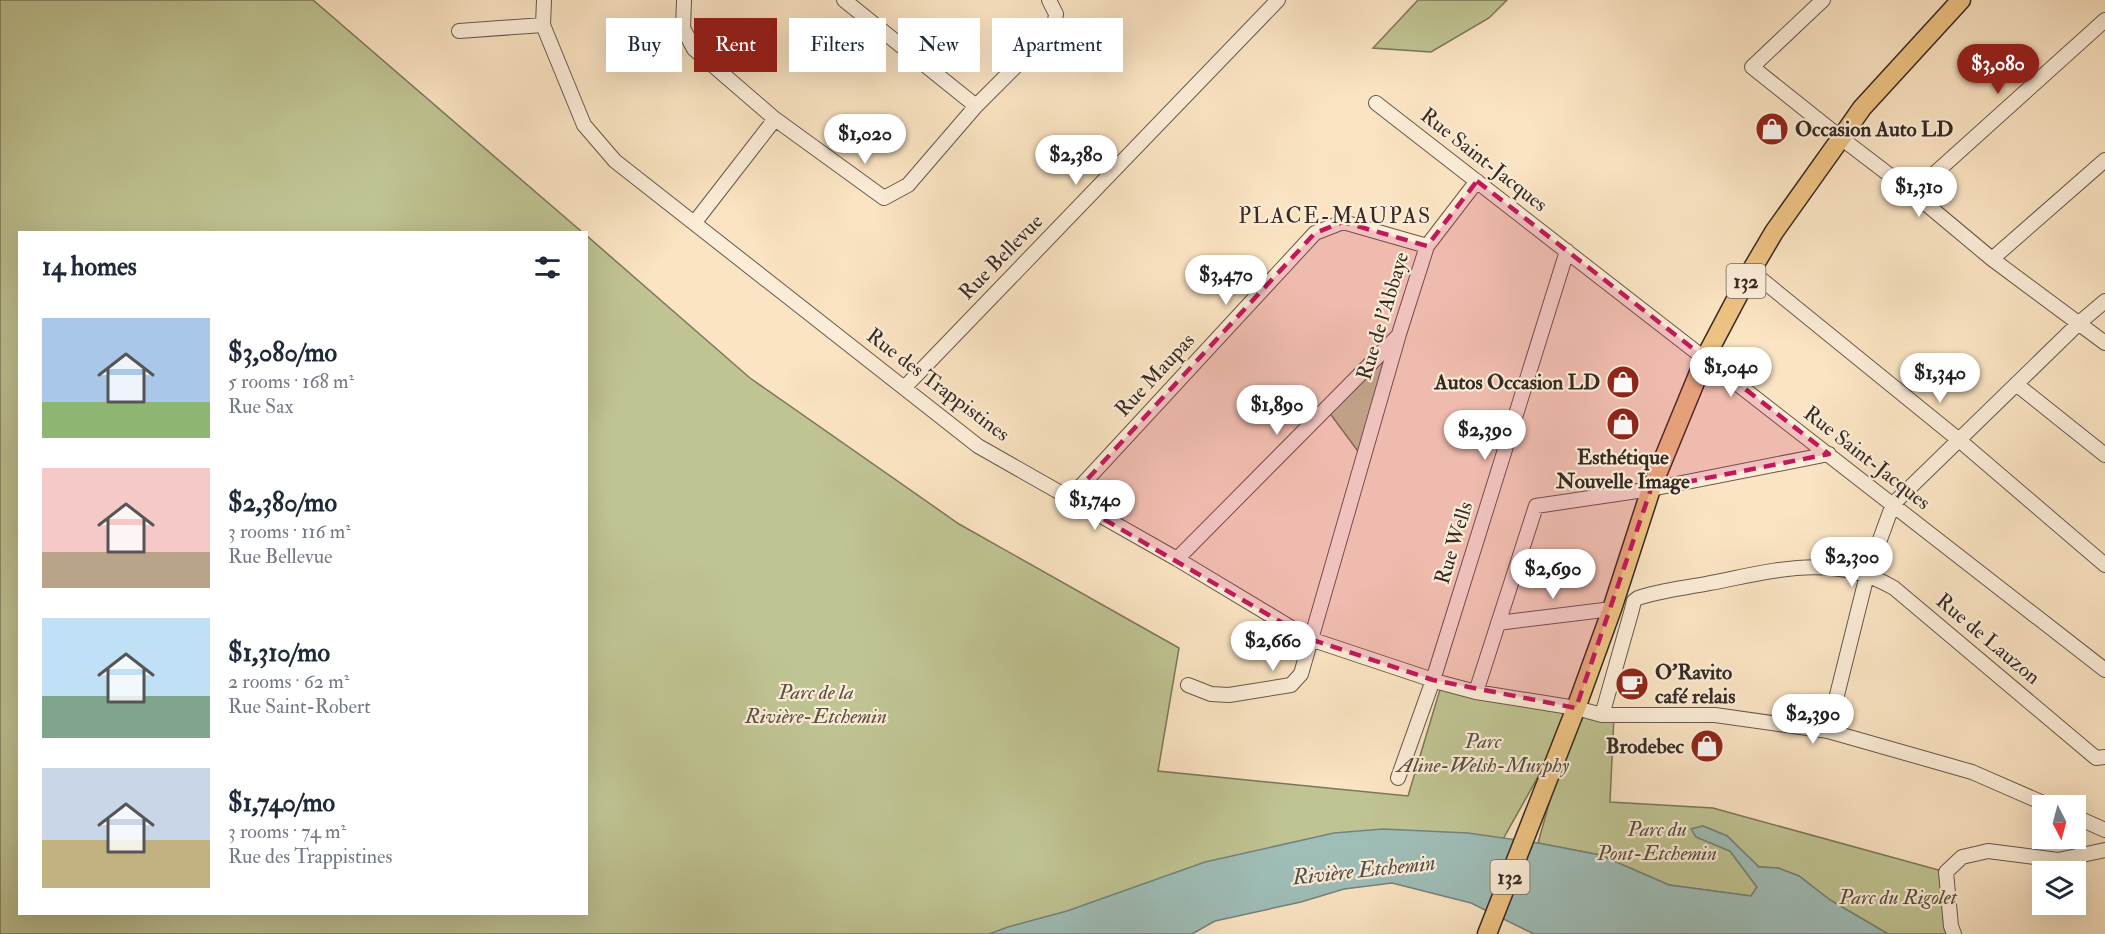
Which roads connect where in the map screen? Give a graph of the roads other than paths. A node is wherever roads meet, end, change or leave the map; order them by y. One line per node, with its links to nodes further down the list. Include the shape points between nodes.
1 (544, 0): 9 (street, Rue des Trappistines)
2 (684, 0): 13 (street, via 683,28 694,49)
3 (844, 0): 12 (street)
4 (1049, 0): 12 (street, via 1056,14 1054,28)
5 (1822, 0): 14 (street, via 1752,67)
6 (1961, 0): 14 (main road, 132, via 1862,108)
7 (1270, 2): 29 (street, Rue Bellevue)
8 (2105, 20): 17 (street)
9 (543, 26): 10 (street); 18 (street, Rue des Trappistines, via 584,125 615,161)
10 (459, 31)
11 (1376, 103): 16 (street, Rue Saint-Jacques)
12 (976, 106): 13 (street, via 908,184 884,198)
13 (775, 118): 18 (street)
14 (1841, 138): 17 (street); 22 (main road, 132)
15 (2105, 160): 21 (street)
16 (1477, 181): 19 (street, Rue de l'Abbaye); 20 (street, Rue Saint-Jacques)
17 (1913, 193): 21 (street)
18 (695, 222): 29 (street, Rue des Trappistines)
19 (1427, 246): 25 (street, Rue de l'Abbaye); 34 (street, Rue Maupas, via 1343,222 1315,233)
20 (1567, 251): 27 (street, Rue Saint-Jacques); 43 (street, Rue Wells)
21 (1992, 259): 24 (street)
22 (1751, 271): 27 (main road, 132); 30 (street)
23 (2105, 300): 24 (street)
24 (2079, 323): 26 (street); 28 (street)
25 (1399, 334): 37 (street); 41 (street, Rue de l'Abbaye)
26 (2105, 343)
27 (1705, 358): 31 (street, Rue Saint-Jacques); 33 (main road, 132)
28 (2016, 384): 30 (street); 32 (street)
29 (904, 388): 34 (street, Rue des Trappistines, via 978,446)
30 (1959, 440): 35 (street); 36 (street)
31 (1829, 454): 33 (street); 35 (street, Rue Saint-Jacques)
32 (2105, 455)
33 (1651, 489): 39 (main road, 132); 40 (street, via 1536,506)
34 (1069, 499): 37 (street, Rue des Trappistines)
35 (1893, 504): 38 (street); 42 (street, Rue Saint-Jacques)
36 (2103, 558)
37 (1177, 559): 41 (street, Rue des Trappistines)
38 (1867, 575): 47 (street, Rue de Lauzon, via 1805,566 1638,598); 48 (street); 49 (street, Rue de Lauzon, via 1894,588 2096,758)
39 (1612, 609): 40 (street); 46 (main road, 132)
40 (1498, 623): 45 (street)
41 (1310, 639): 43 (street, Rue des Trappistines); 44 (street, Rue de l'Abbaye, via 1301,674 1291,685 1229,695 1211,694)
42 (2105, 670)
43 (1433, 680): 45 (street, Rue des Trappistines); 50 (street, Rue Wells)
44 (1188, 685)
45 (1476, 692): 46 (street, Rue des Trappistines)
46 (1576, 708): 47 (street, Rue des Trappistines); 55 (main road, 132)
47 (1602, 715): 48 (street, Rue des Trappistines, via 1715,715)
48 (1828, 732): 51 (street, Rue des Trappistines, via 1972,772)
49 (2105, 756)
50 (1398, 778)
51 (2032, 798)
52 (2086, 821): 53 (street)
53 (2105, 830)
54 (2105, 850): 56 (street, via 2058,860 1988,851 1962,857 1946,872)
55 (1487, 934)
56 (1954, 934)

